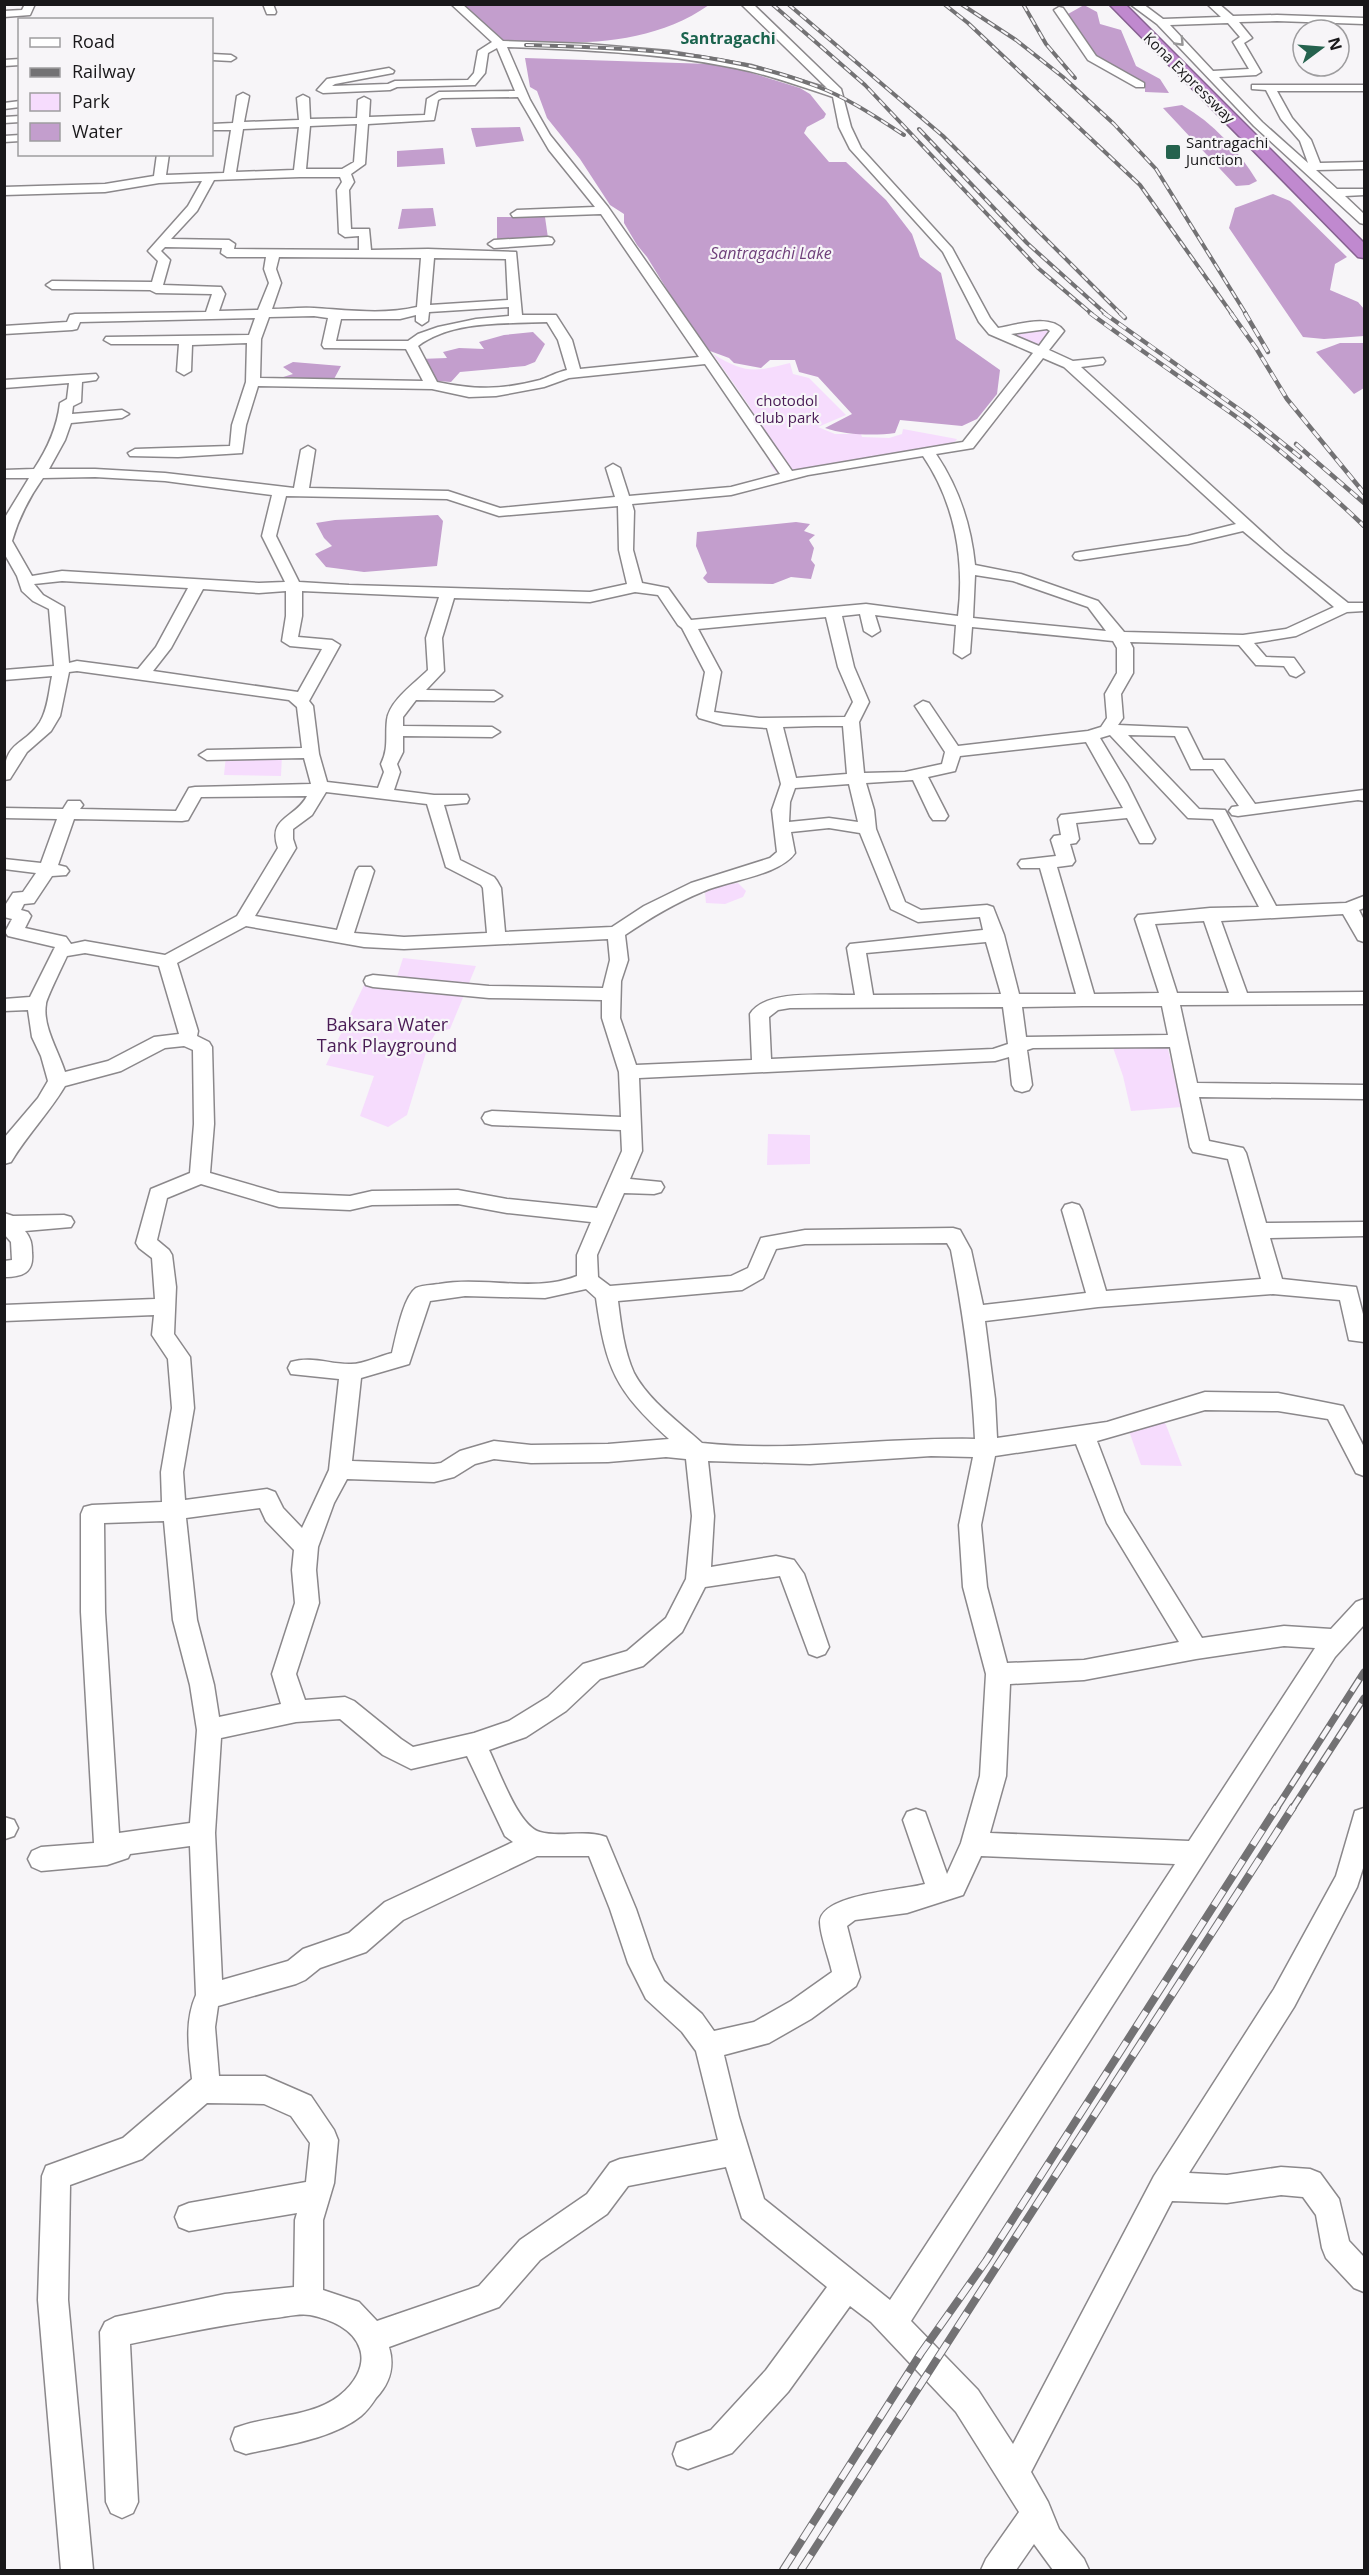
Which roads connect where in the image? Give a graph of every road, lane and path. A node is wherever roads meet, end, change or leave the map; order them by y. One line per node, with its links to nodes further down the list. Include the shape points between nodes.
1 (30, 4): 9 (street, via 26,13)
2 (456, 4): 13 (street)
3 (746, 4): 24 (street)
4 (1116, 4): 37 (highway, Kona Expressway)
5 (1125, 4): 37 (highway, Kona Expressway)
6 (1135, 4): 12 (street)
7 (1212, 4): 10 (street)
8 (1059, 10): 18 (street, via 1092,58)
9 (4, 14)
10 (1230, 19): 11 (street); 12 (street); 17 (street, via 1247,39 1238,42 1256,72)
11 (1365, 21)
12 (1161, 22): 17 (street, one-way to 17)
13 (499, 44): 22 (street, via 483,51 480,74 471,83); 23 (street); 24 (street, via 639,50 704,58 769,72)
14 (213, 57): 15 (street)
15 (231, 58)
16 (389, 71): 22 (street, via 331,81)
17 (1209, 74): 37 (street)
18 (1140, 86)
19 (1256, 87): 20 (street)
20 (1270, 87): 21 (street); 37 (street, via 1305,140)
21 (1365, 88)
22 (323, 90): 28 (street, via 301,94)
23 (521, 94): 27 (street, via 439,95 433,99 430,118); 42 (street, via 542,130)
24 (840, 95): 61 (street, via 845,127 856,149 948,251 984,319)
25 (243, 96): 29 (street)
26 (364, 100): 27 (street)
27 (365, 121): 28 (street); 33 (street, via 359,164)
28 (305, 123): 29 (street); 34 (street)
29 (237, 125): 30 (street); 35 (street)
30 (213, 127)
31 (163, 156): 38 (street)
32 (1365, 165): 37 (street)
33 (345, 172): 34 (street); 51 (street, via 345,233 365,232)
34 (300, 173): 35 (street)
35 (229, 176): 36 (street)
36 (210, 177): 38 (street); 47 (street, via 193,208)
37 (1303, 178): 41 (street); 46 (highway, Kona Expressway); 49 (highway, Kona Expressway)
38 (159, 179): 39 (street, via 105,188)
39 (4, 191)
40 (1365, 192): 41 (street)
41 (1334, 193): 44 (street)
42 (604, 210): 43 (street); 67 (street)
43 (517, 214)
44 (1364, 220)
45 (548, 241): 48 (street, via 440,246)
46 (1365, 242)
47 (161, 243): 50 (street, via 229,244 227,253); 53 (street, via 154,251 164,260)
48 (433, 253): 51 (street); 54 (street, via 512,255); 55 (street)
49 (1365, 253)
50 (273, 254): 51 (street); 57 (street, via 270,269 275,283)
51 (365, 254)
52 (52, 285): 53 (street)
53 (157, 286): 56 (street, via 156,289 218,291)
54 (515, 303): 55 (street); 59 (street)
55 (423, 309): 58 (street, via 400,315); 64 (street)
56 (212, 315): 57 (street); 60 (street, via 75,318 72,326)
57 (265, 315): 58 (street); 62 (street)
58 (334, 315): 64 (street, via 329,345)
59 (516, 320): 64 (street, via 457,326); 71 (street, via 551,318 565,340)
60 (4, 330)
61 (996, 332): 66 (street); 66 (street, via 1054,327 1056,335)
62 (254, 339): 65 (street); 74 (street)
63 (111, 340): 65 (street)
64 (416, 340): 76 (street)
65 (186, 342): 70 (street)
66 (1042, 351): 69 (street); 82 (street, via 968,445)
67 (708, 360): 71 (street); 86 (street)
68 (1098, 361): 69 (street)
69 (1070, 365): 91 (street)
70 (184, 371)
71 (574, 373): 76 (street, via 496,392 469,393)
72 (91, 377): 73 (street)
73 (76, 378): 75 (street); 78 (street, via 74,402 67,403)
74 (253, 382): 76 (street); 81 (street, via 238,425 237,450)
75 (4, 384)
76 (432, 385)
77 (122, 414): 78 (street)
78 (67, 419): 85 (street, via 60,441)
79 (308, 450): 89 (street)
80 (135, 453): 81 (street)
81 (178, 453): 87 (street)
82 (928, 453): 86 (street); 94 (street, via 948,484)
83 (613, 468): 90 (street)
84 (4, 474): 85 (street)
85 (40, 474): 87 (street); 92 (street, via 8,524)
86 (789, 476): 90 (street, via 731,491 669,495 660,506)
87 (165, 477): 88 (street)
88 (280, 492): 89 (street); 97 (street, via 270,536)
89 (301, 492): 90 (street, via 448,495 499,512)
90 (624, 506): 98 (street, via 626,550)
91 (1248, 525): 93 (street, via 1188,540); 101 (street)
92 (5, 541): 95 (street)
93 (1080, 556)
94 (969, 569): 104 (street); 108 (street, via 1016,577 1093,604)
95 (26, 581): 96 (street, via 62,576); 112 (street, via 27,588 38,598 56,607)
96 (199, 583): 97 (street, via 259,588); 114 (street, via 163,648)
97 (294, 586): 99 (street); 118 (street, via 290,641 332,645)
98 (635, 587): 99 (street, via 590,597); 105 (street, via 663,591)
99 (448, 594): 116 (street, via 435,638 436,671)
100 (1365, 607): 101 (street)
101 (1344, 608): 107 (street)
102 (866, 609): 103 (street); 104 (street); 106 (street)
103 (833, 612): 105 (street); 120 (street, via 846,667 861,702)
104 (964, 620): 108 (street); 111 (street)
105 (688, 625): 121 (street, via 713,672 705,715 718,720)
106 (872, 632)
107 (1290, 633): 109 (street); 110 (street)
108 (1119, 637): 109 (street); 124 (street, via 1125,648 1125,674 1113,694 1114,718)
109 (1243, 640): 113 (street, via 1262,662 1288,661)
110 (1300, 646)
111 (962, 653)
112 (62, 668): 114 (street, via 77,666); 115 (street); 129 (street, via 52,716 45,728 21,749)
113 (1296, 672)
114 (143, 674): 118 (street, via 294,696)
115 (4, 675)
116 (412, 695): 117 (street); 122 (street, via 395,717)
117 (494, 696)
118 (300, 702): 126 (street, via 308,716)
119 (923, 706): 125 (street)
120 (851, 722): 121 (street); 130 (street)
121 (774, 723): 131 (street)
122 (393, 731): 123 (street); 133 (street, via 395,752)
123 (492, 732)
124 (1104, 732): 125 (street); 138 (street, via 1181,731 1197,765 1218,764); 139 (street); 141 (street, via 1194,814)
125 (953, 752): 128 (street, via 949,767)
126 (311, 754): 127 (street); 132 (street)
127 (207, 755)
128 (918, 774): 130 (street); 142 (street)
129 (4, 775)
130 (856, 778): 131 (street); 144 (street)
131 (789, 784): 143 (street, via 779,813)
132 (320, 786): 133 (street); 137 (street, via 311,791 195,792 182,816); 154 (street, via 306,811 289,821 284,830 287,848)
133 (384, 795): 136 (street)
134 (1365, 796): 138 (street)
135 (461, 799): 136 (street)
136 (434, 800): 159 (street, via 452,863 488,881 492,888)
137 (72, 808): 140 (street); 149 (street)
138 (1251, 810): 141 (street)
139 (1134, 812): 145 (street); 146 (street, via 1067,819 1070,839 1060,840 1066,861)
140 (4, 813)
141 (1219, 814): 152 (street)
142 (939, 816)
143 (781, 828): 144 (street, via 829,823); 155 (street, via 786,853 776,862 697,887 650,910)
144 (867, 829): 156 (street, via 897,905 918,916 987,910)
145 (1146, 839)
146 (1047, 863): 148 (street); 169 (street)
147 (4, 864): 149 (street)
148 (1027, 864)
149 (54, 870): 160 (street, via 28,899 19,897 10,913 22,916 14,932 60,941)
150 (365, 871): 158 (street)
151 (1357, 904): 152 (street); 157 (street)
152 (1271, 913): 153 (street)
153 (1210, 915): 165 (street); 167 (street, via 1144,919)
154 (244, 920): 158 (street); 161 (street)
155 (616, 933): 159 (street); 163 (street, via 619,960 612,981)
156 (995, 935): 166 (street, via 856,948); 168 (street)
157 (1365, 936)
158 (344, 937): 159 (street, via 404,944)
159 (496, 938)
160 (66, 950): 161 (street, via 85,946); 170 (street, via 60,952)
161 (167, 961): 172 (street, via 189,1031)
162 (373, 981): 163 (street, via 489,992)
163 (613, 994): 176 (street, via 611,1018)
164 (1365, 998): 165 (street)
165 (1240, 999): 167 (street)
166 (865, 1000): 168 (street); 175 (street, via 790,1002 773,1005 759,1014)
167 (1170, 1000): 169 (street); 173 (street)
168 (1012, 1001): 169 (street); 174 (street)
169 (1087, 1001)
170 (36, 1003): 171 (street); 177 (street, via 40,1037)
171 (4, 1005)
172 (187, 1039): 177 (street, via 161,1042 114,1066); 184 (street, via 202,1047 204,1124)
173 (1179, 1041): 174 (street, via 1031,1042); 179 (street)
174 (1018, 1048): 175 (street, via 995,1055); 178 (street)
175 (762, 1067): 176 (street)
176 (629, 1072): 182 (street)
177 (58, 1081): 183 (street)
178 (1022, 1084)
179 (1190, 1090): 180 (street); 192 (street, via 1200,1147 1236,1153)
180 (1365, 1092)
181 (492, 1118): 182 (street)
182 (630, 1124): 185 (street, via 632,1151)
183 (4, 1157)
184 (200, 1177): 188 (street, via 279,1200 350,1203 372,1198 458,1197); 197 (street, via 158,1194 146,1243 162,1255)
185 (616, 1186): 186 (street); 188 (street)
186 (654, 1187)
187 (1072, 1210): 196 (street)
188 (604, 1216): 195 (street, via 587,1255)
189 (64, 1221): 190 (street)
190 (6, 1222): 193 (street, via 21,1240 23,1264)
191 (1365, 1229): 192 (street)
192 (1258, 1231): 194 (street)
193 (4, 1269)
194 (1273, 1286): 196 (street); 200 (street, via 1349,1293 1357,1334)
195 (597, 1287): 199 (street, via 735,1284 756,1273 768,1243 805,1237 953,1235 961,1250); 202 (street, via 461,1288 423,1294 416,1304 401,1358); 205 (street, via 624,1374 652,1410)
196 (1098, 1299): 199 (street)
197 (165, 1307): 198 (street); 208 (street, via 163,1335 179,1357 183,1408 172,1472)
198 (4, 1313)
199 (974, 1314): 204 (street)
200 (1365, 1334)
201 (298, 1368): 202 (street)
202 (351, 1373): 207 (street)
203 (1083, 1434): 204 (street); 206 (street, via 1107,1431 1205,1401 1278,1402 1335,1412); 214 (street, via 1115,1516)
204 (986, 1448): 205 (street, via 810,1455); 215 (street, via 970,1525 975,1587)
205 (696, 1451): 207 (street, via 666,1448 531,1454 494,1450 434,1473); 210 (street, via 703,1516)
206 (1365, 1467)
207 (340, 1470): 209 (street, via 322,1503)
208 (174, 1511): 209 (street, via 267,1498 274,1514); 217 (street, via 185,1620 202,1684); 224 (street, via 92,1514 93,1612)
209 (306, 1547): 216 (street, via 307,1603 284,1674)
210 (698, 1580): 213 (street, via 776,1566 786,1568 792,1574); 218 (street, via 674,1625 634,1659 592,1671 557,1704 517,1729)
211 (1365, 1609): 212 (street)
212 (1337, 1640): 214 (street, via 1284,1636); 225 (street)
213 (817, 1647)
214 (1196, 1649): 215 (street, via 1084,1670)
215 (998, 1674): 223 (street, via 993,1776)
216 (296, 1711): 217 (street); 218 (street, via 345,1708 411,1758)
217 (208, 1730): 221 (street)
218 (474, 1744): 222 (street, via 514,1828)
219 (1365, 1819): 232 (street, via 1348,1879 1284,1998)
220 (916, 1820): 227 (street)
221 (202, 1833): 224 (street, via 132,1840); 228 (street)
222 (535, 1844): 228 (street, via 394,1911 357,1942 312,1958 296,1971); 229 (street, via 597,1845 655,1990 692,2023)
223 (974, 1844): 225 (street); 227 (street, via 954,1887)
224 (107, 1853): 226 (street)
225 (1197, 1853): 238 (street)
226 (40, 1859)
227 (940, 1891): 229 (street, via 907,1901 850,1909 832,1922 847,1977 759,2034)
228 (209, 1996): 230 (street, via 201,2023 206,2085)
229 (708, 2045): 231 (street)
230 (201, 2089): 233 (street, via 265,2090 301,2106 324,2140); 245 (street, via 132,2149 56,2176 53,2300)
231 (735, 2151): 236 (street, via 752,2208); 239 (street, via 620,2173 597,2204 530,2250 489,2296)
232 (1164, 2186): 235 (street, via 1227,2188 1281,2181 1310,2183 1329,2209 1336,2248); 242 (street)
233 (316, 2195): 234 (street); 237 (street, via 309,2220)
234 (189, 2217)
235 (1365, 2278)
236 (847, 2285): 238 (street); 241 (street, via 777,2381 721,2442)
237 (308, 2300): 239 (street, via 349,2312); 243 (street, via 225,2309 115,2332)
238 (892, 2324): 242 (street, via 967,2401)
239 (372, 2338): 240 (street, via 375,2378 350,2406 316,2423)
240 (246, 2439)
241 (688, 2454)
242 (1014, 2473): 244 (street)
243 (122, 2502)
244 (1037, 2513): 246 (street); 247 (street, via 1048,2540)
245 (77, 2571)
246 (997, 2571)
247 (1073, 2571)

